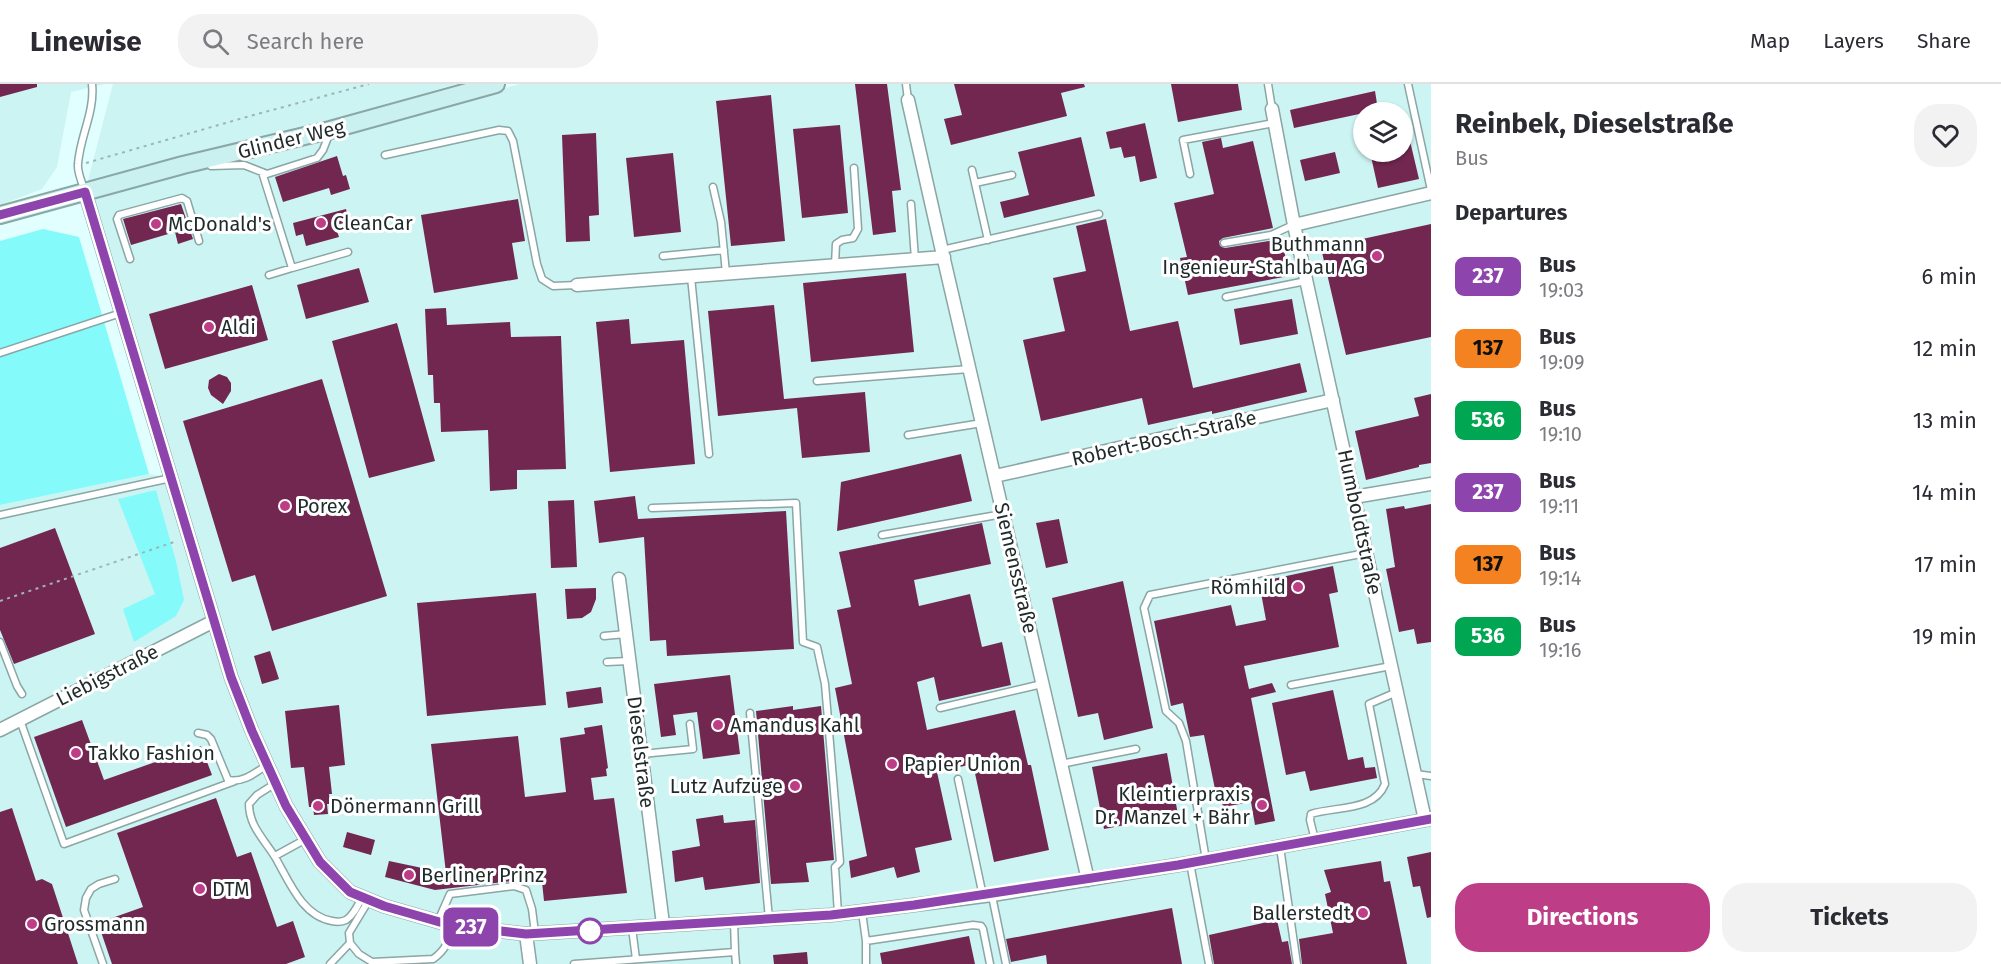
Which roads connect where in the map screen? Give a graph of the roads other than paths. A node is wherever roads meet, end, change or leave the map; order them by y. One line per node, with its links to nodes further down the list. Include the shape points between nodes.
1 (92, 84): 19 (lane, via 94,97 77,165)
2 (496, 84): 9 (main road, Glinder Weg)
3 (906, 84): 6 (lane)
4 (1268, 84): 7 (lane)
5 (1408, 84): 20 (lane)
6 (908, 100): 30 (street, Siemensstraße)
7 (1272, 109): 8 (street, Humboldtstraße)
8 (1274, 123): 15 (lane, via 1183,140); 24 (street, Humboldtstraße)
9 (330, 130): 11 (main road, Glinder Weg); 14 (lane, via 317,158 267,174)
10 (386, 155): 40 (lane, via 508,131 542,279 553,286)
11 (183, 165): 14 (lane, via 243,165); 19 (main road, Glinder Weg)
12 (854, 168): 34 (lane, via 858,230 853,238 836,244)
13 (972, 170): 17 (lane)
14 (262, 172): 35 (lane)
15 (1190, 174)
16 (1012, 175): 17 (lane)
17 (975, 183): 25 (lane)
18 (713, 188): 28 (lane)
19 (85, 192): 23 (main road, Glinder Weg); 42 (street)
20 (1431, 192): 24 (street)
21 (911, 204): 33 (lane)
22 (1099, 214): 25 (lane)
23 (0, 215)
24 (1294, 225): 27 (lane, via 1271,235); 39 (street, Humboldtstraße)
25 (988, 240): 30 (lane)
26 (199, 241): 32 (lane, via 187,201 182,198 119,215)
27 (1224, 243)
28 (724, 250): 31 (lane); 36 (lane)
29 (348, 252): 35 (lane)
30 (943, 254): 33 (street); 44 (street, Siemensstraße)
31 (663, 256)
32 (130, 259)
33 (915, 259): 34 (street)
34 (835, 265): 36 (street)
35 (292, 268): 37 (lane)
36 (726, 273): 38 (street)
37 (269, 275)
38 (691, 276): 40 (street); 49 (lane)
39 (1306, 281): 41 (lane); 46 (street, Humboldtstraße)
40 (577, 285)
41 (1226, 297)
42 (121, 313): 43 (lane); 51 (street)
43 (0, 354)
44 (970, 369): 45 (lane); 47 (street, Siemensstraße)
45 (818, 381)
46 (1333, 400): 50 (street, Robert-Bosch-Straße); 53 (street, Humboldtstraße)
47 (982, 423): 48 (lane); 50 (street, Siemensstraße)
48 (908, 435)
49 (709, 454)
50 (995, 476): 55 (street, Siemensstraße)
51 (171, 478): 56 (lane); 60 (street)
52 (1431, 484): 53 (street)
53 (1354, 497): 58 (street, Humboldtstraße)
54 (652, 508): 98 (lane, via 796,503 803,642 816,647 825,684 840,862 835,867)
55 (1004, 514): 57 (lane); 67 (street, Siemensstraße)
56 (0, 515)
57 (882, 535)
58 (1366, 553): 66 (street, Humboldtstraße); 91 (lane, via 1150,595 1144,608 1166,711 1179,723 1186,741)
59 (619, 579): 61 (street, Dieselstraße)
60 (214, 621): 73 (street, Liebigstraße); 80 (street, via 231,677)
61 (626, 634): 62 (lane); 64 (street, Dieselstraße)
62 (604, 636)
63 (0, 642): 70 (lane)
64 (629, 661): 65 (lane); 78 (street, Dieselstraße)
65 (607, 662)
66 (1391, 666): 68 (lane); 69 (street, Humboldtstraße)
67 (1043, 684): 71 (lane); 79 (street, Siemensstraße)
68 (1291, 685)
69 (1397, 692): 81 (street, Humboldtstraße); 88 (lane, via 1369,704 1385,784 1382,792 1363,804 1311,814)
70 (22, 694)
71 (940, 708)
72 (750, 713): 99 (lane)
73 (20, 720): 75 (street, Liebigstraße); 84 (lane, via 64,844)
74 (690, 724): 78 (lane, via 693,748)
75 (0, 730)
76 (198, 733): 84 (lane, via 211,739 226,777)
77 (1136, 749): 79 (lane)
78 (641, 754): 102 (street, Dieselstraße)
79 (1061, 764): 94 (street, Siemensstraße)
80 (267, 765): 84 (lane); 85 (street)
81 (1415, 774): 82 (lane); 86 (street, Humboldtstraße)
82 (1431, 776)
83 (958, 779): 95 (lane)
84 (235, 781)
85 (276, 783): 87 (street); 90 (lane, via 249,804 254,828)
86 (1428, 820): 88 (street)
87 (306, 839): 90 (lane); 96 (street, via 320,862 350,892)
88 (1316, 840): 89 (street)
89 (1280, 847): 91 (street); 119 (lane)
90 (275, 856): 96 (lane, via 305,905 321,919 345,920)
91 (1207, 860): 92 (street)
92 (1190, 863): 94 (street); 118 (lane)
93 (115, 879): 110 (lane, via 91,889 84,910)
94 (1088, 880): 95 (street)
95 (987, 896): 97 (street); 117 (lane)
96 (365, 898): 100 (street); 107 (lane, via 350,933)
97 (862, 912): 98 (street); 106 (lane)
98 (838, 915): 99 (street)
99 (769, 919): 101 (street)
100 (438, 921): 103 (street); 105 (lane, via 450,894 514,886 526,890 532,909)
101 (734, 921): 102 (street); 108 (lane)
102 (663, 924): 104 (street)
103 (453, 925): 105 (street); 107 (lane, via 449,943 433,959 372,962)
104 (632, 928): 105 (street); 109 (lane)
105 (531, 934): 112 (street)
106 (866, 941): 115 (lane); 116 (lane, via 981,926)
107 (350, 943): 111 (lane)
108 (735, 952): 109 (lane); 114 (lane)
109 (636, 959): 113 (lane)
110 (103, 964)
111 (330, 964)
112 (530, 964)
113 (574, 964)
114 (736, 964)
115 (866, 964)
116 (990, 964)
117 (1006, 964)
118 (1209, 964)
119 (1297, 964)

